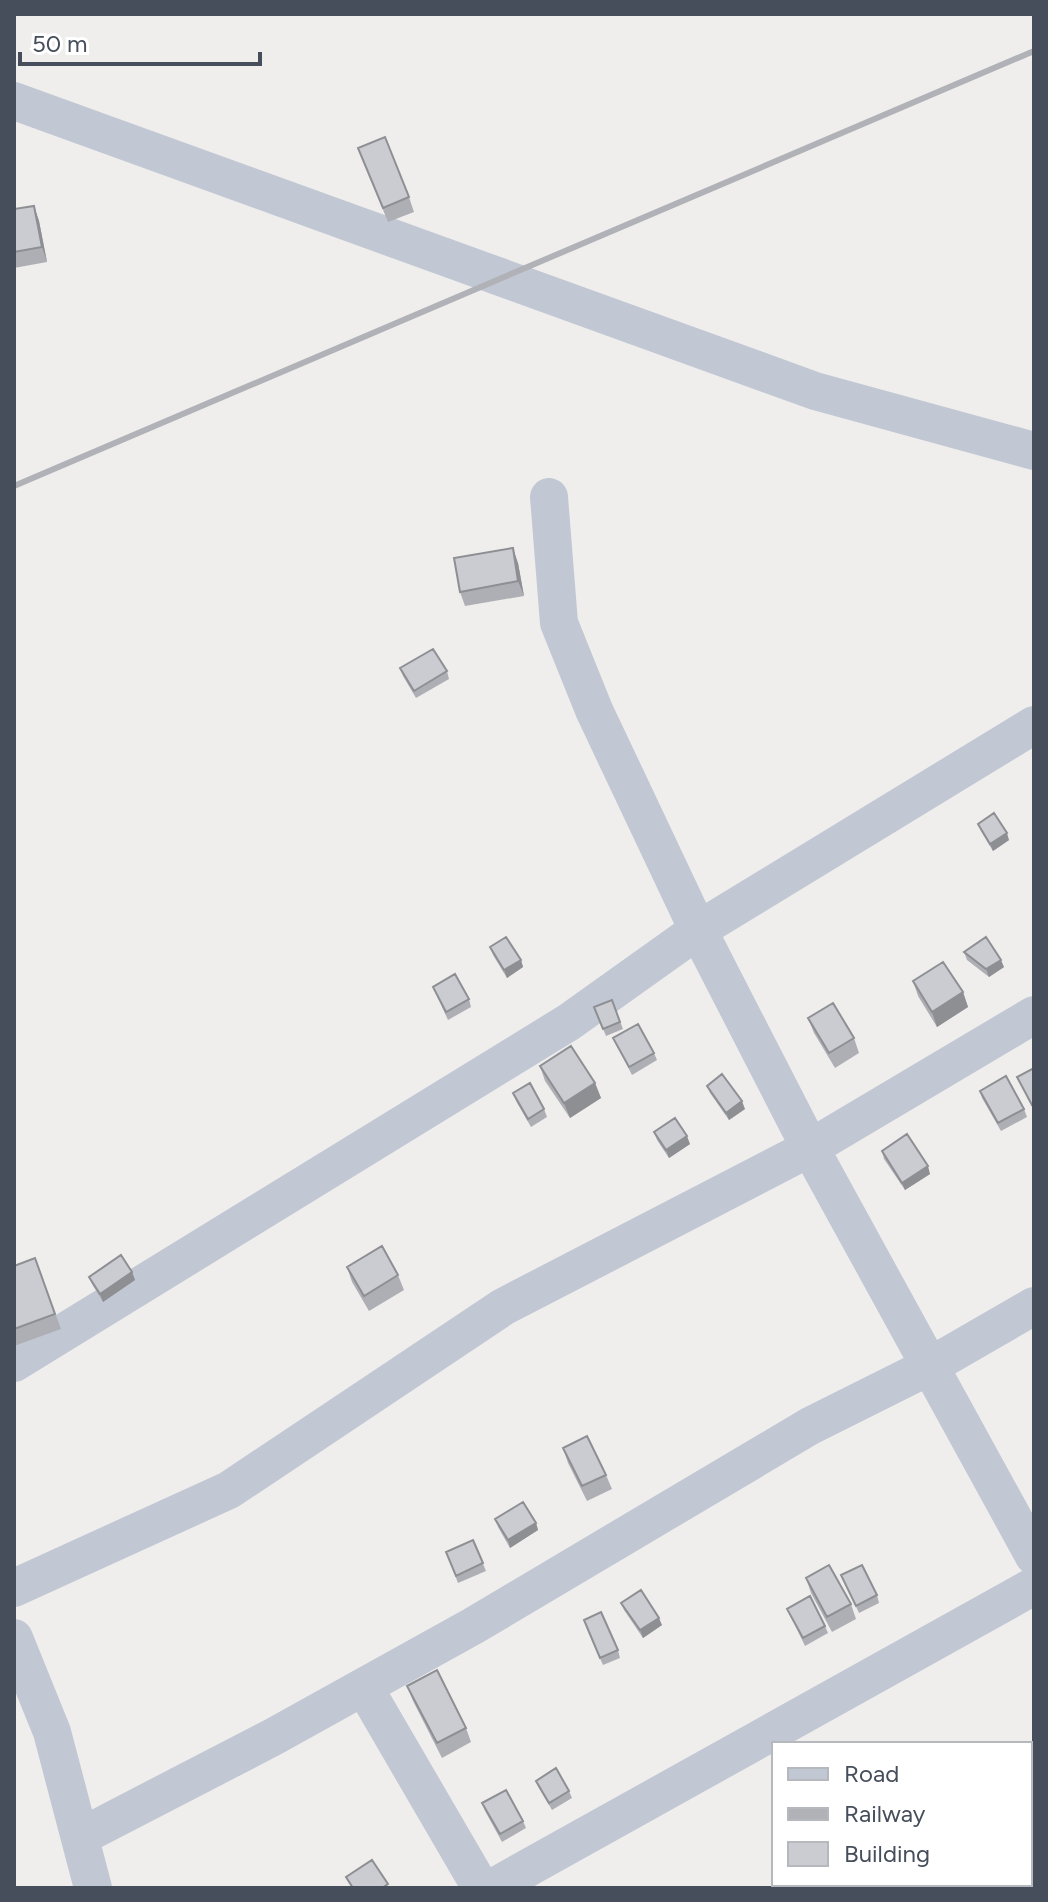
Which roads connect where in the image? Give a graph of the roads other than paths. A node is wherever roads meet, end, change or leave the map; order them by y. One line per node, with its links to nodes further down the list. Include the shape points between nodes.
1 (14, 101): 2 (street, via 815,391)
2 (1034, 451)
3 (549, 497): 5 (street, via 559,623)
4 (1034, 725): 5 (street)
5 (698, 930): 7 (street); 9 (street, via 569,1022)
6 (1034, 1015): 7 (street)
7 (810, 1148): 10 (street); 13 (street, via 503,1307 229,1490)
8 (1034, 1306): 10 (street)
9 (14, 1363)
10 (930, 1366): 11 (street); 15 (street, via 810,1426)
11 (1034, 1556)
12 (1034, 1586): 19 (street)
13 (14, 1588)
14 (14, 1638): 16 (street, via 52,1732)
15 (364, 1687): 16 (street); 18 (street)
16 (80, 1837): 17 (street)
17 (93, 1888)
18 (481, 1888)
19 (492, 1888)

